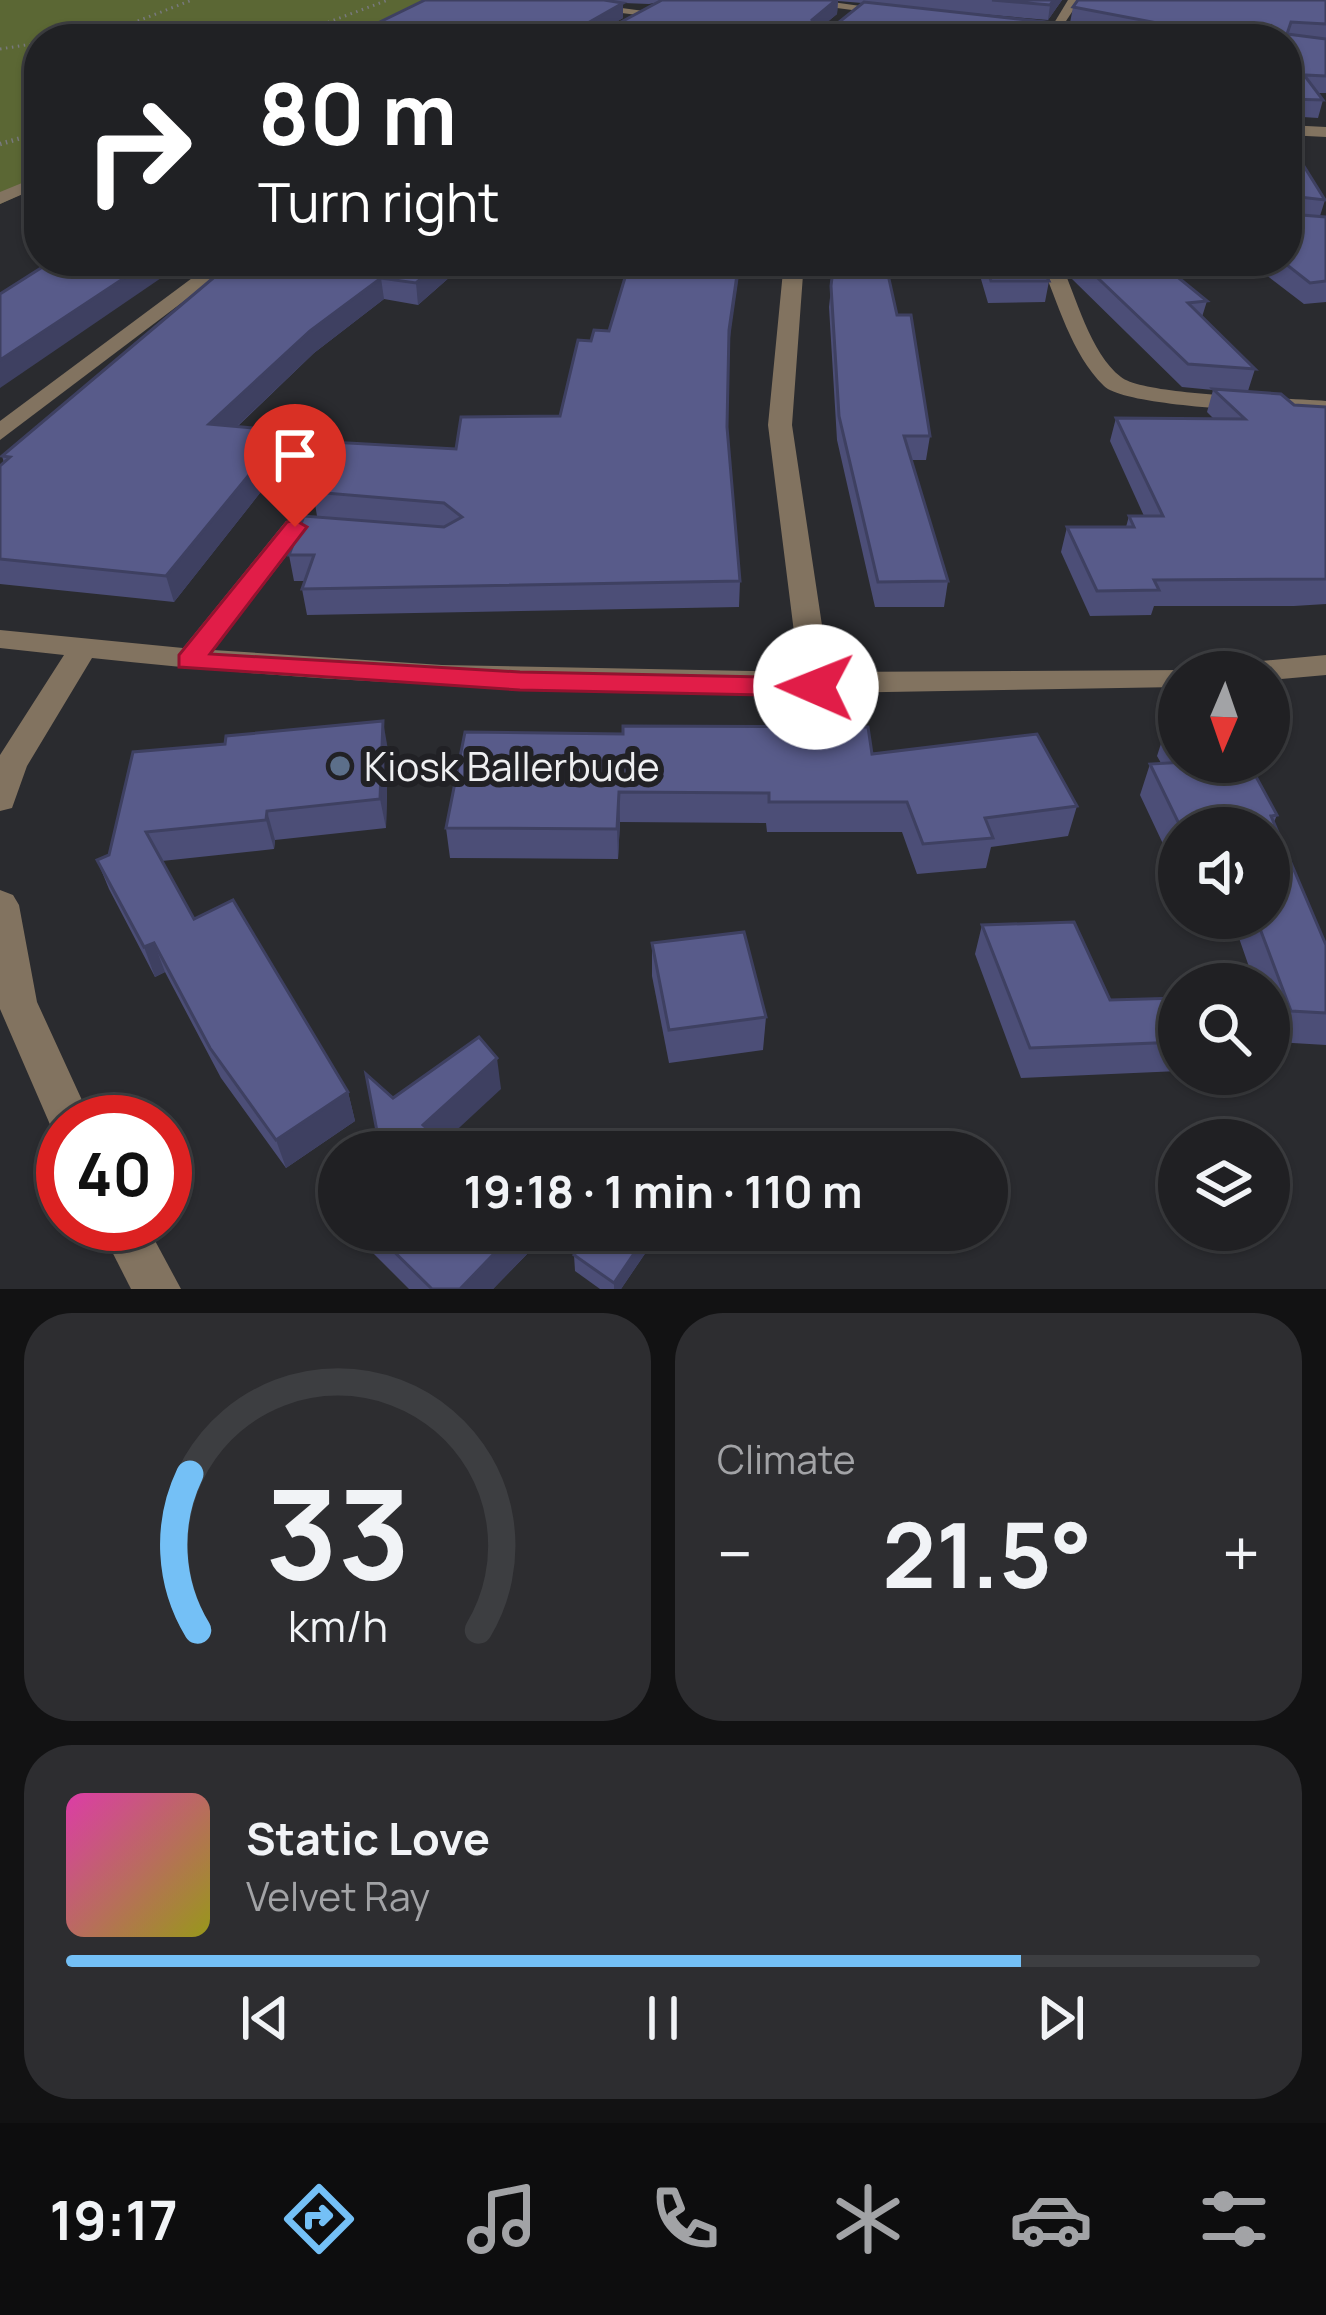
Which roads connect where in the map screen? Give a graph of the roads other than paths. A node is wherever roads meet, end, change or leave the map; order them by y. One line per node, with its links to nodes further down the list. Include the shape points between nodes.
1 (526, 0): 4 (street, via 659,10)
2 (783, 0): 3 (street)
3 (923, 15)
4 (630, 24)
5 (207, 276): 9 (street)
6 (793, 276): 17 (street, via 780,425)
7 (1057, 276): 8 (street, via 1094,359 1116,386)
8 (1326, 408)
9 (0, 433)
10 (360, 533): 13 (street, via 295,527)
11 (0, 639): 12 (street)
12 (83, 649): 13 (street); 18 (street, via 10,766)
13 (189, 661): 17 (street, via 520,681)
14 (1326, 665): 15 (street)
15 (1290, 668)
16 (1158, 678): 17 (street)
17 (816, 687)
18 (0, 799)
19 (0, 905): 20 (street, via 17,1002)
20 (58, 1095)
21 (136, 1251): 22 (street)
22 (157, 1289)

